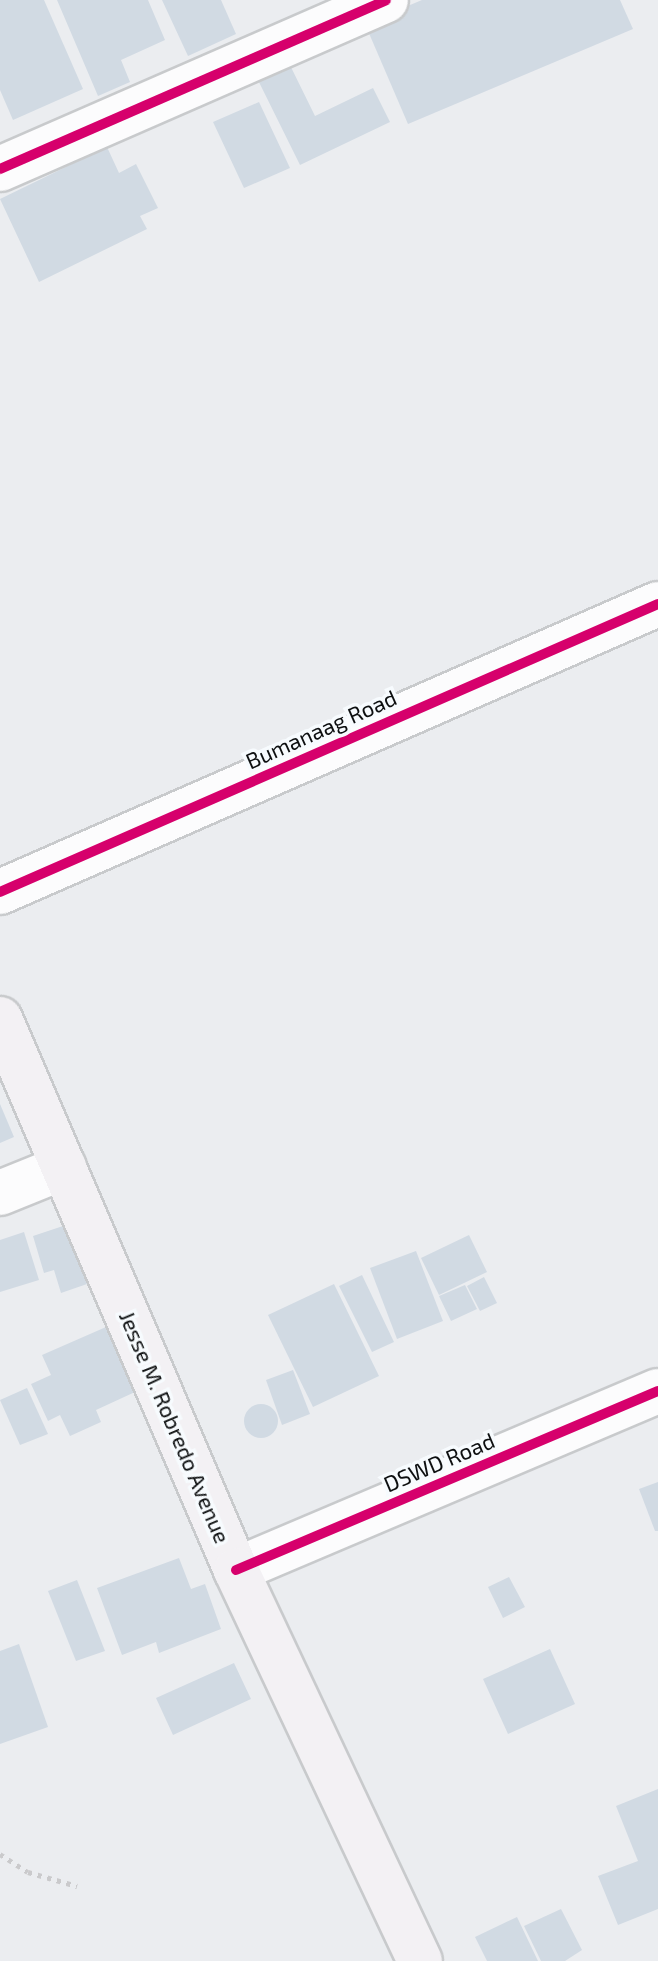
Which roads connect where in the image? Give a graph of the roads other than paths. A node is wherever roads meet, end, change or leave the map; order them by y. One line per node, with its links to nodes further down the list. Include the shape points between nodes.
1 (386, 0): 2 (street)
2 (0, 169)
3 (658, 604): 4 (street, Bumanaag Road)
4 (0, 892)
5 (0, 1019): 6 (main road, Jesse M. Robredo Avenue)
6 (64, 1167): 7 (street); 9 (main road, Jesse M. Robredo Avenue)
7 (0, 1193)
8 (658, 1391): 9 (street, DSWD Road)
9 (236, 1570): 10 (main road, Jesse M. Robredo Avenue)
10 (420, 1961)

